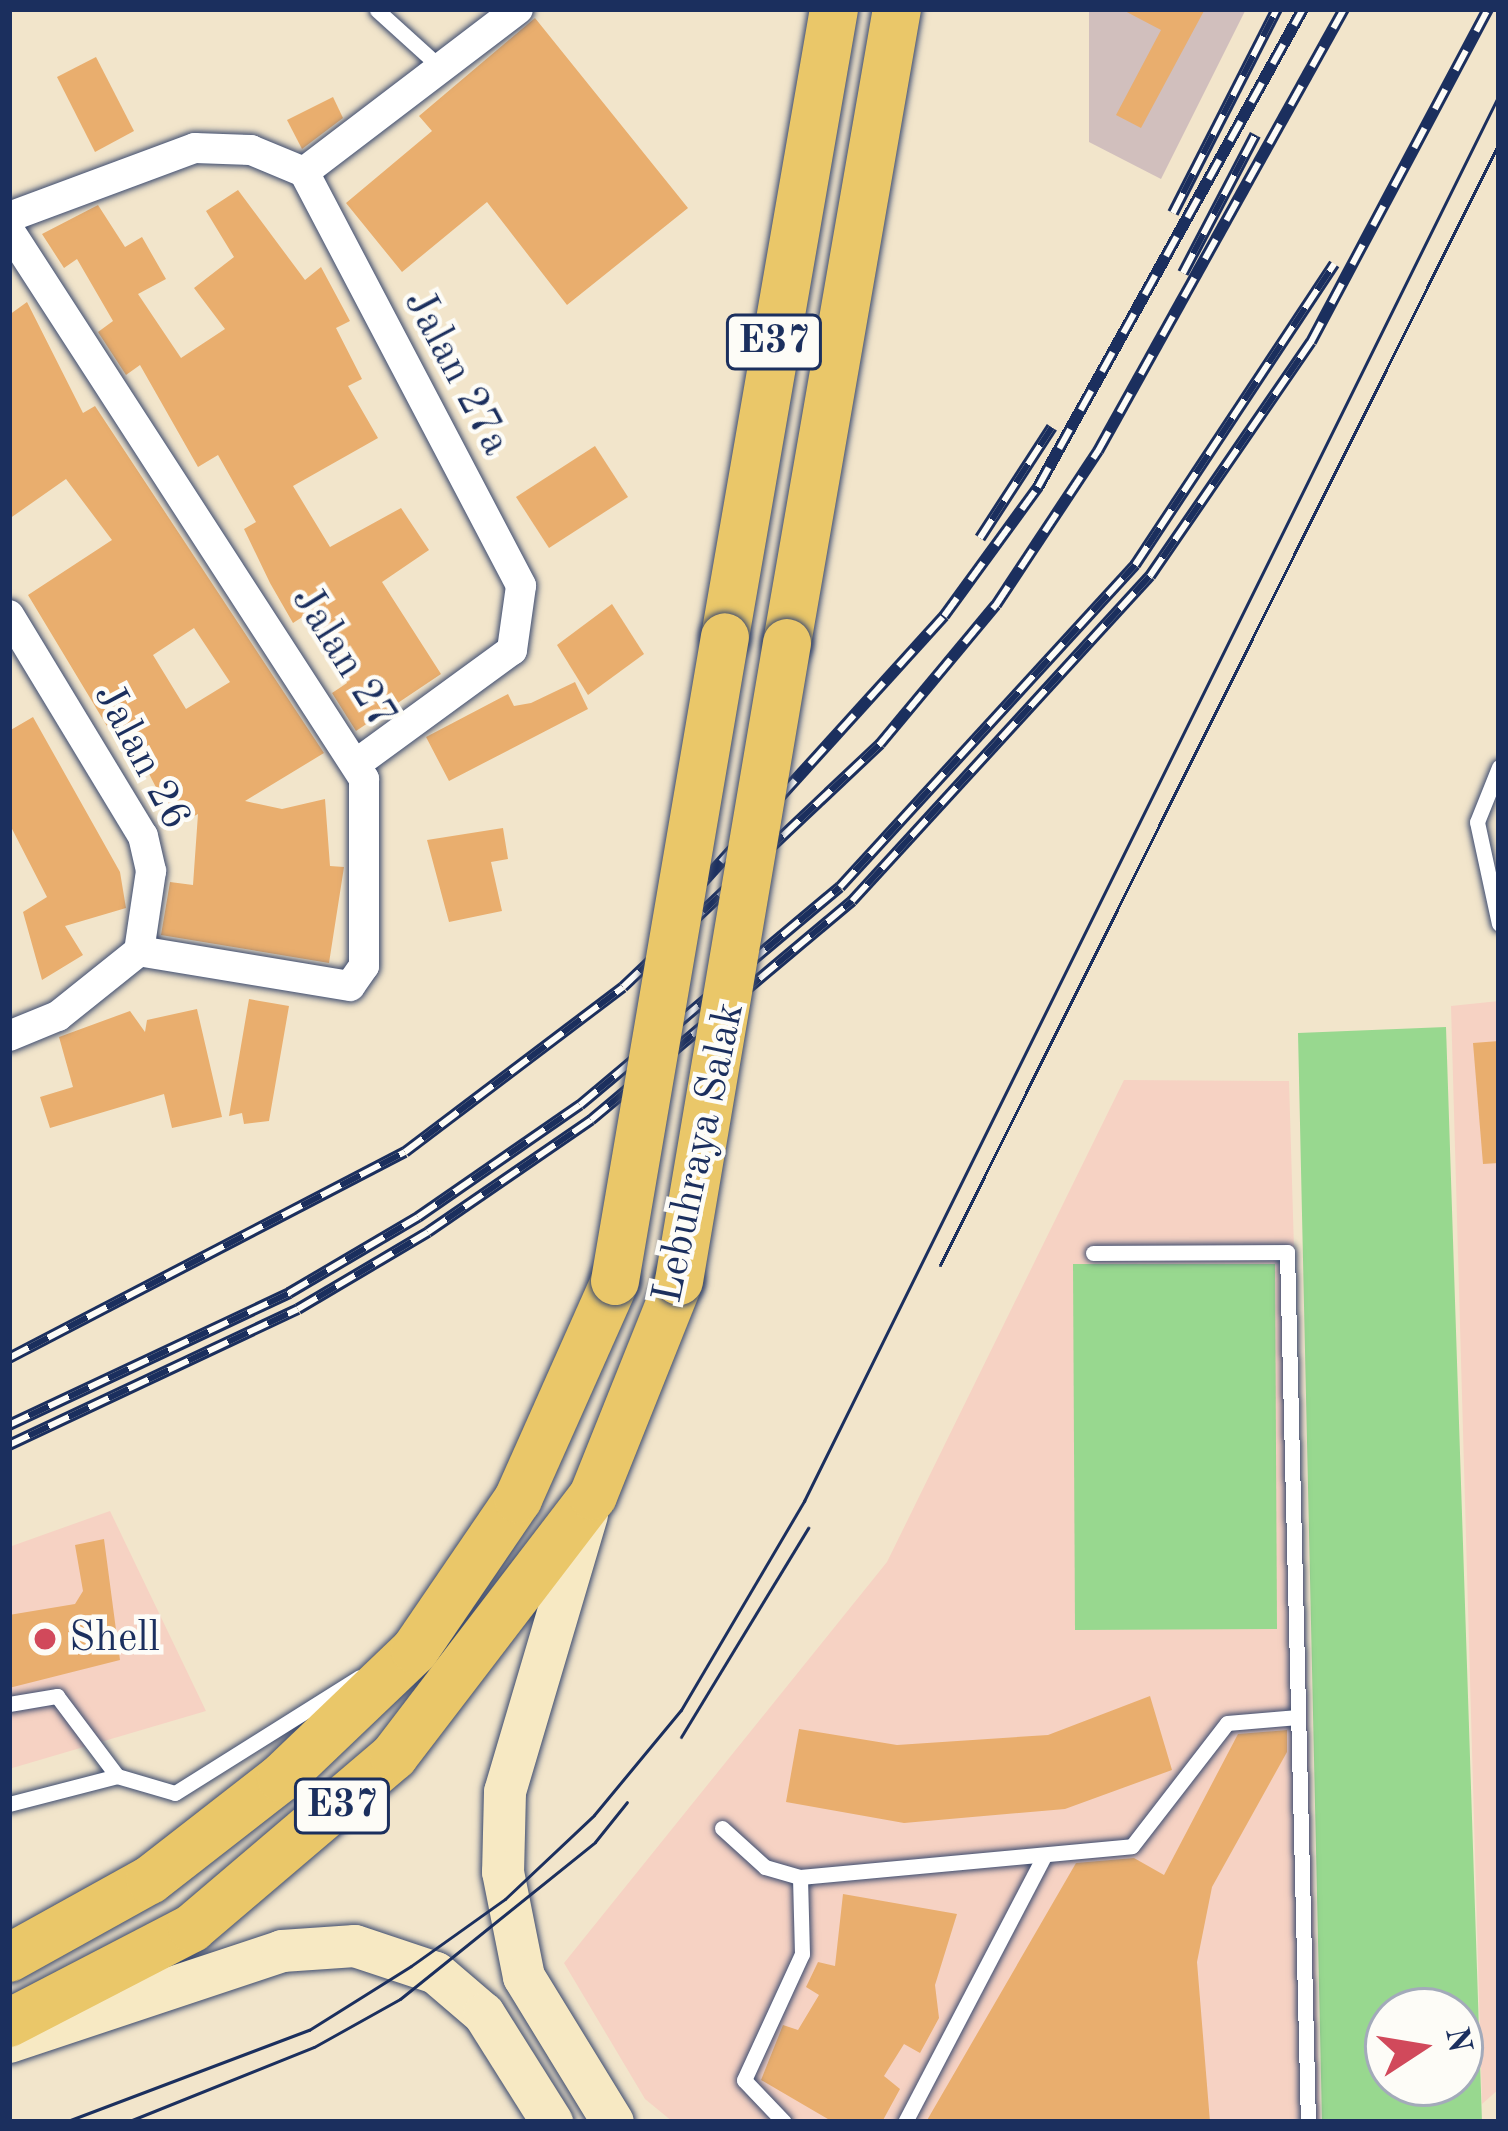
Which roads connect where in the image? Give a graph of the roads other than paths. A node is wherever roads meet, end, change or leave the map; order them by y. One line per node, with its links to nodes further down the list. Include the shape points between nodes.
1 (518, 9): 5 (street)
2 (834, 9): 18 (highway, Lebuhraya Salak / E37, bridge, via 615,1280 518,1499)
3 (897, 9): 17 (highway, Lebuhraya Salak / E37, bridge, via 679,1281)
4 (377, 10): 5 (lane)
5 (443, 70): 6 (street)
6 (304, 172): 7 (street, via 250,151 195,148); 10 (street, Jalan 27a, via 521,586 524,614 512,650)
7 (9, 217)
8 (9, 230): 10 (street, Jalan 27)
9 (9, 615): 14 (street, Jalan 26, via 143,836 151,871)
10 (360, 761): 14 (street, Jalan 27, via 361,977 338,986)
11 (1499, 767): 12 (lane)
12 (1494, 786): 13 (lane, via 1478,822)
13 (1499, 924)
14 (139, 951): 15 (street, via 58,1016)
15 (9, 1036)
16 (1093, 1253): 20 (lane, via 1287,1252)
17 (593, 1496): 27 (highway, Lebuhraya Salak / E37, via 464,1676 306,1840 192,1928); 30 (main road, via 505,1792 503,1872 524,1977)
18 (416, 1650): 21 (lane, via 326,1694 216,1776 176,1792); 26 (highway, Lebuhraya Salak / E37, via 281,1778 150,1880)
19 (9, 1704): 21 (lane, via 57,1696)
20 (1298, 1717): 24 (lane, via 1227,1723 1132,1846); 33 (lane)
21 (116, 1776): 22 (lane)
22 (9, 1804)
23 (722, 1828): 25 (lane, via 765,1867)
24 (1044, 1856): 25 (lane); 32 (lane)
25 (800, 1877): 31 (lane, via 802,1954 744,2080)
26 (9, 1958)
27 (9, 2023)
28 (9, 2042): 29 (main road, via 282,1951 355,1946 436,1973 484,2014)
29 (552, 2122)
30 (613, 2122)
31 (784, 2122)
32 (905, 2122)
33 (1307, 2122)

